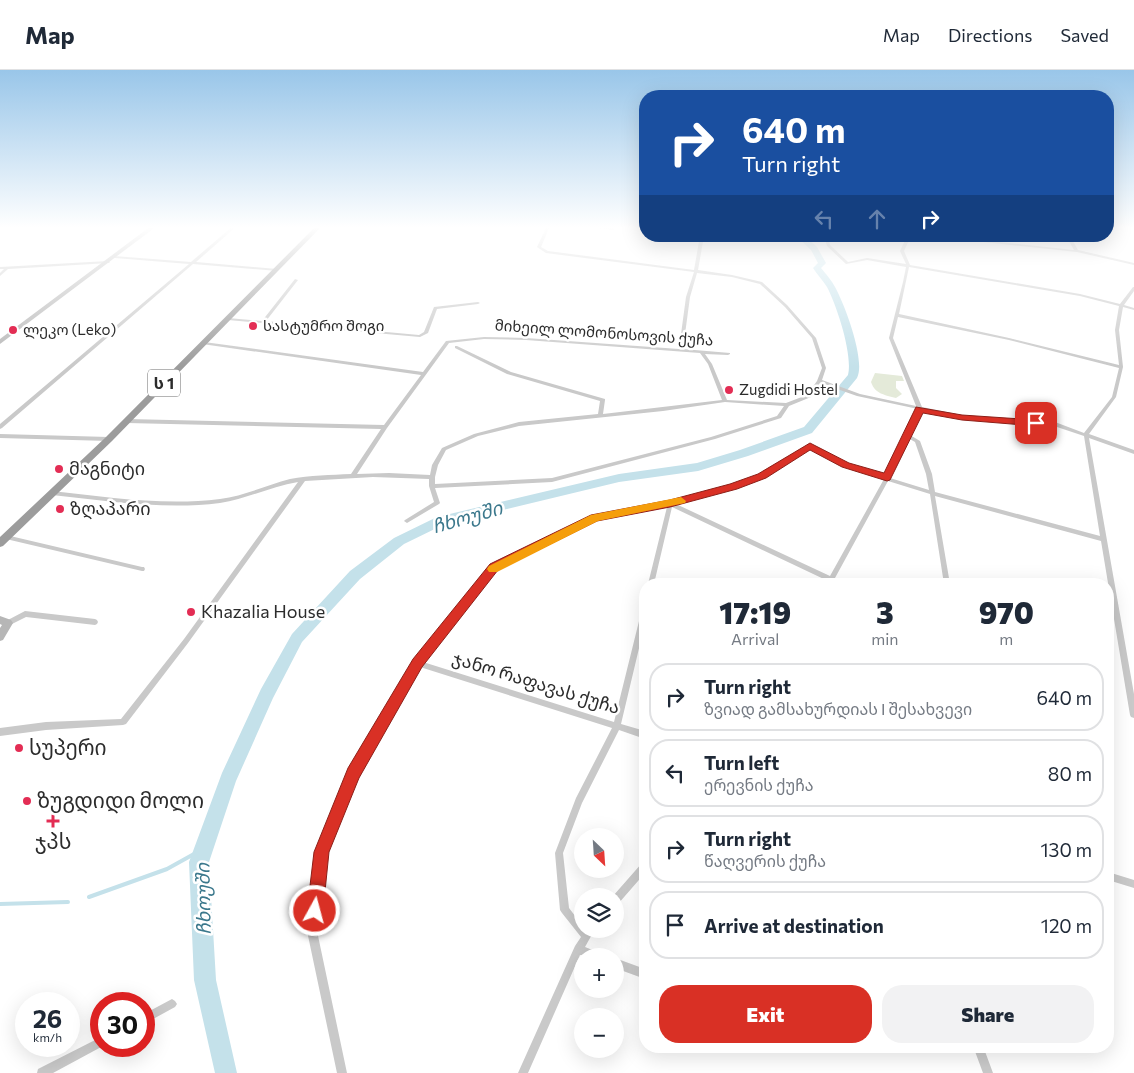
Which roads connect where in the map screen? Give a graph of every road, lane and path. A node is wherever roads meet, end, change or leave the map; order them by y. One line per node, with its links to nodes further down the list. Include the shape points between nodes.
1 (93, 273): 16 (main road)
2 (183, 273): 30 (street)
3 (274, 273): 14 (highway, ს 1)
4 (695, 273): 19 (street, via 688,297)
5 (709, 273): 24 (street, via 761,283 786,306 814,338 824,368)
6 (907, 273): 13 (street)
7 (953, 273): 11 (street, via 1080,295)
8 (296, 280): 15 (street)
9 (1134, 288): 11 (street)
10 (478, 303): 15 (street, via 435,308 425,335)
11 (1121, 306): 12 (street); 22 (street, via 1116,330)
12 (1134, 309)
13 (896, 315): 22 (street); 27 (street, via 891,338)
14 (228, 319): 15 (street); 17 (highway, ს 1)
15 (263, 322)
16 (0, 342)
17 (204, 344): 23 (street); 29 (highway, ს 1)
18 (457, 347): 28 (street, via 509,373 603,400)
19 (681, 349): 20 (street, მიხეილ ლომონოსოვის ქუჩა); 23 (street, მიხეილ ლომონოსოვის ქუჩა, via 484,338 448,342)
20 (702, 353): 21 (street, მიხეილ ლომონოსოვის ქუჩა); 25 (street, via 710,364)
21 (728, 354)
22 (1121, 367): 32 (street, via 1114,398)
23 (424, 374): 31 (street)
24 (819, 381): 26 (street, via 809,396); 27 (street, via 859,395)
25 (724, 401): 26 (street); 28 (street)
26 (787, 405): 41 (street, via 780,417 552,480)
27 (920, 409): 32 (street, via 962,417 1054,424); 34 (street)
28 (600, 415): 38 (street, via 519,424 476,435 444,449)
29 (127, 421): 31 (street); 35 (highway, ს 1)
30 (0, 427)
31 (385, 427): 37 (street)
32 (1086, 434): 36 (street); 46 (street)
33 (0, 436): 35 (street)
34 (908, 436): 39 (street); 43 (street, via 917,441)
35 (109, 438): 42 (highway, ს 1)
36 (1134, 452)
37 (352, 477): 38 (street); 40 (street)
38 (432, 477): 41 (street)
39 (887, 478): 43 (street); 44 (street, via 845,465 810,446 762,476); 51 (street)
40 (303, 479): 42 (street, via 231,500 210,502); 62 (street, via 123,722)
41 (432, 486): 45 (street, via 437,504)
42 (52, 493): 47 (highway, ს 1)
43 (932, 493): 46 (street); 52 (street)
44 (670, 504): 49 (street); 50 (street); 59 (street, via 595,518 494,567)
45 (407, 521)
46 (1103, 539): 53 (street)
47 (3, 540): 48 (street)
48 (142, 569)
49 (652, 578)
50 (822, 578)
51 (832, 578)
52 (946, 578)
53 (1110, 578)
54 (1114, 601): 60 (street)
55 (4, 622): 56 (street, via 25,614); 58 (main road)
56 (95, 622)
57 (639, 633): 61 (street)
58 (0, 636)
59 (418, 663): 61 (street, ჯანო რაფავას ქუჩა); 77 (street, via 353,773 322,852 312,931)
60 (1134, 715)
61 (617, 726): 63 (street, ჯანო რაფავას ქუჩა); 68 (street, via 579,800 559,853 565,910)
62 (0, 732)
63 (639, 733)
64 (639, 873): 67 (street)
65 (1114, 878): 66 (street)
66 (1134, 884)
67 (624, 890)
68 (574, 919)
69 (574, 958): 78 (street)
70 (624, 966): 71 (street)
71 (639, 972)
72 (172, 1004): 73 (street)
73 (155, 1013)
74 (90, 1048): 76 (street)
75 (979, 1053): 79 (street)
76 (42, 1073)
77 (342, 1073)
78 (523, 1073)
79 (988, 1073)

